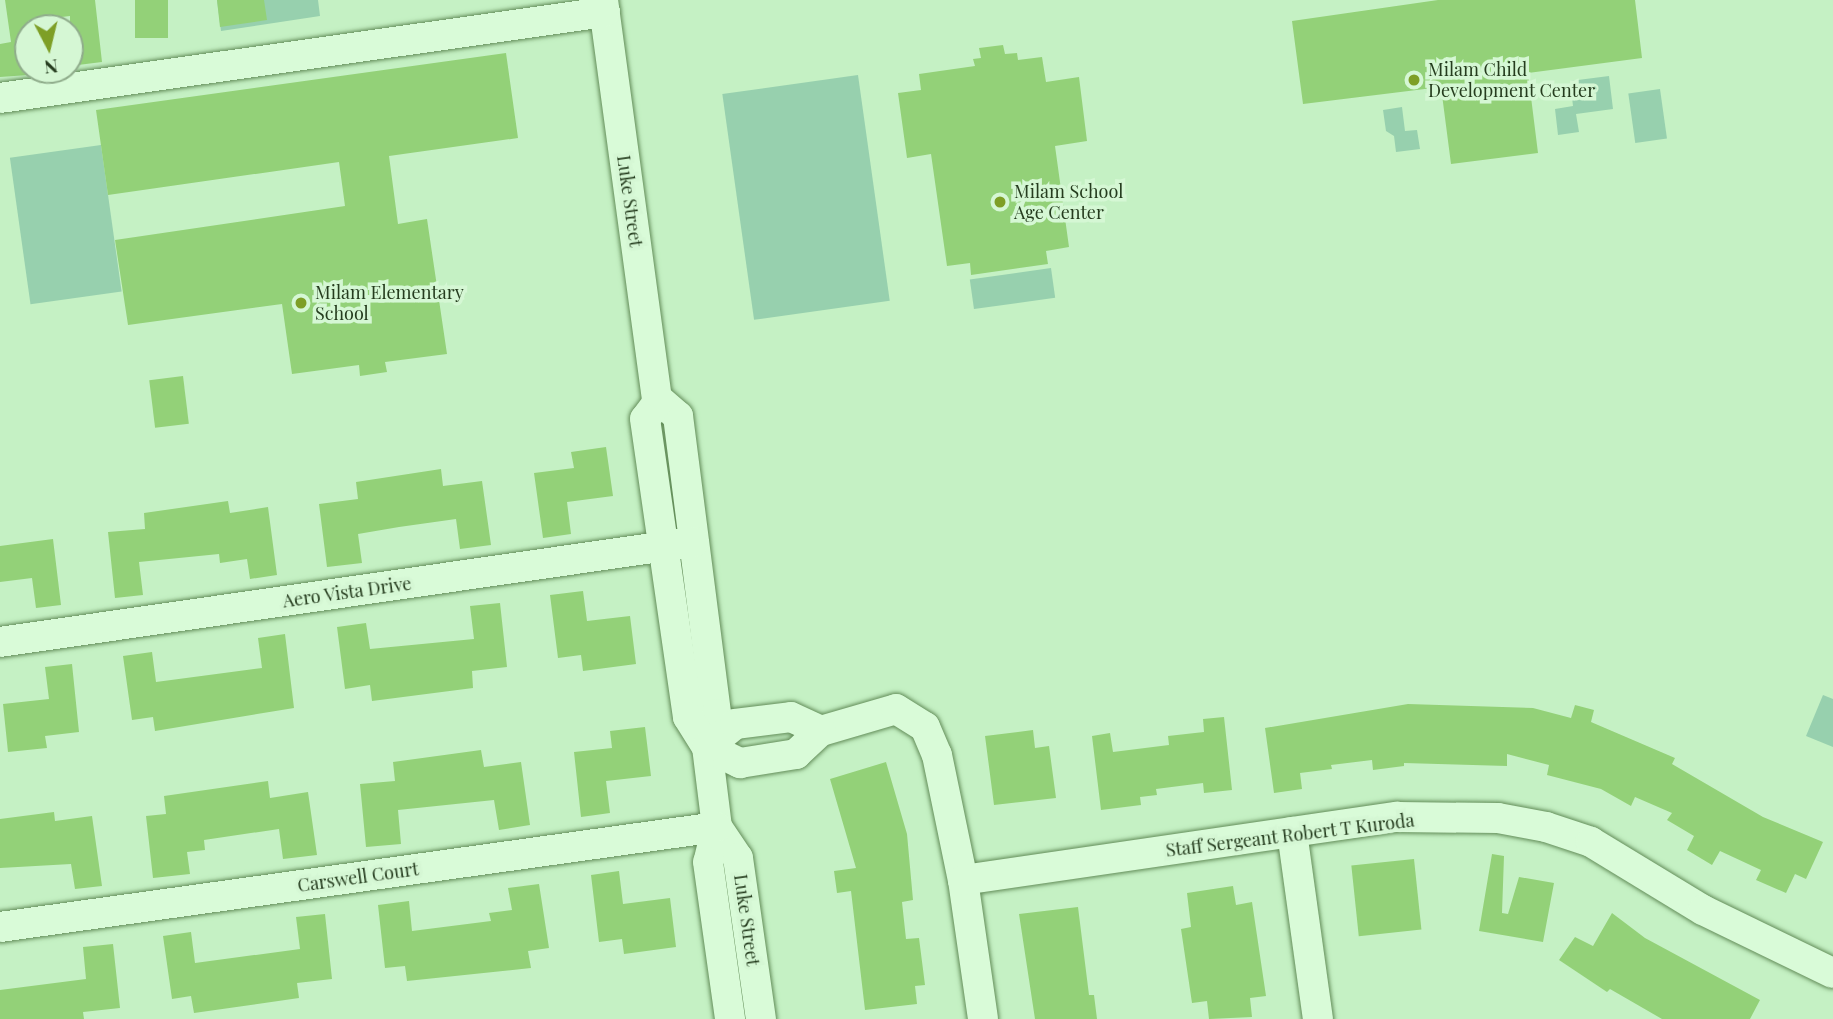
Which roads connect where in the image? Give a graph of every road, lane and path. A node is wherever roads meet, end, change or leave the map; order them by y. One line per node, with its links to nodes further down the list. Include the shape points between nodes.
1 (604, 6): 2 (street); 3 (street, Luke Street)
2 (0, 98)
3 (658, 402): 4 (street, Luke Street, via 678,416); 5 (street, Luke Street, via 645,419)
4 (694, 542): 5 (street, Aero Vista Drive); 7 (street, Luke Street, via 716,714)
5 (663, 547): 6 (street, Aero Vista Drive); 7 (street, Luke Street, via 688,717)
6 (0, 642)
7 (706, 747): 8 (street, Luke Street); 10 (street, via 740,763 796,754 821,731 896,709 925,727 937,755)
8 (717, 827): 11 (street, Carswell Court); 13 (street, Luke Street, via 708,863); 14 (street, Luke Street, via 738,858)
9 (1292, 832): 10 (street, Staff Sergeant Robert T Kuroda); 12 (street, Staff Sergeant Robert T Kuroda, via 1397,817 1498,818 1546,827 1591,842 1703,910); 16 (street)
10 (964, 880): 15 (street)
11 (0, 928)
12 (1833, 973)
13 (730, 1019)
14 (761, 1019)
15 (983, 1019)
16 (1318, 1019)

